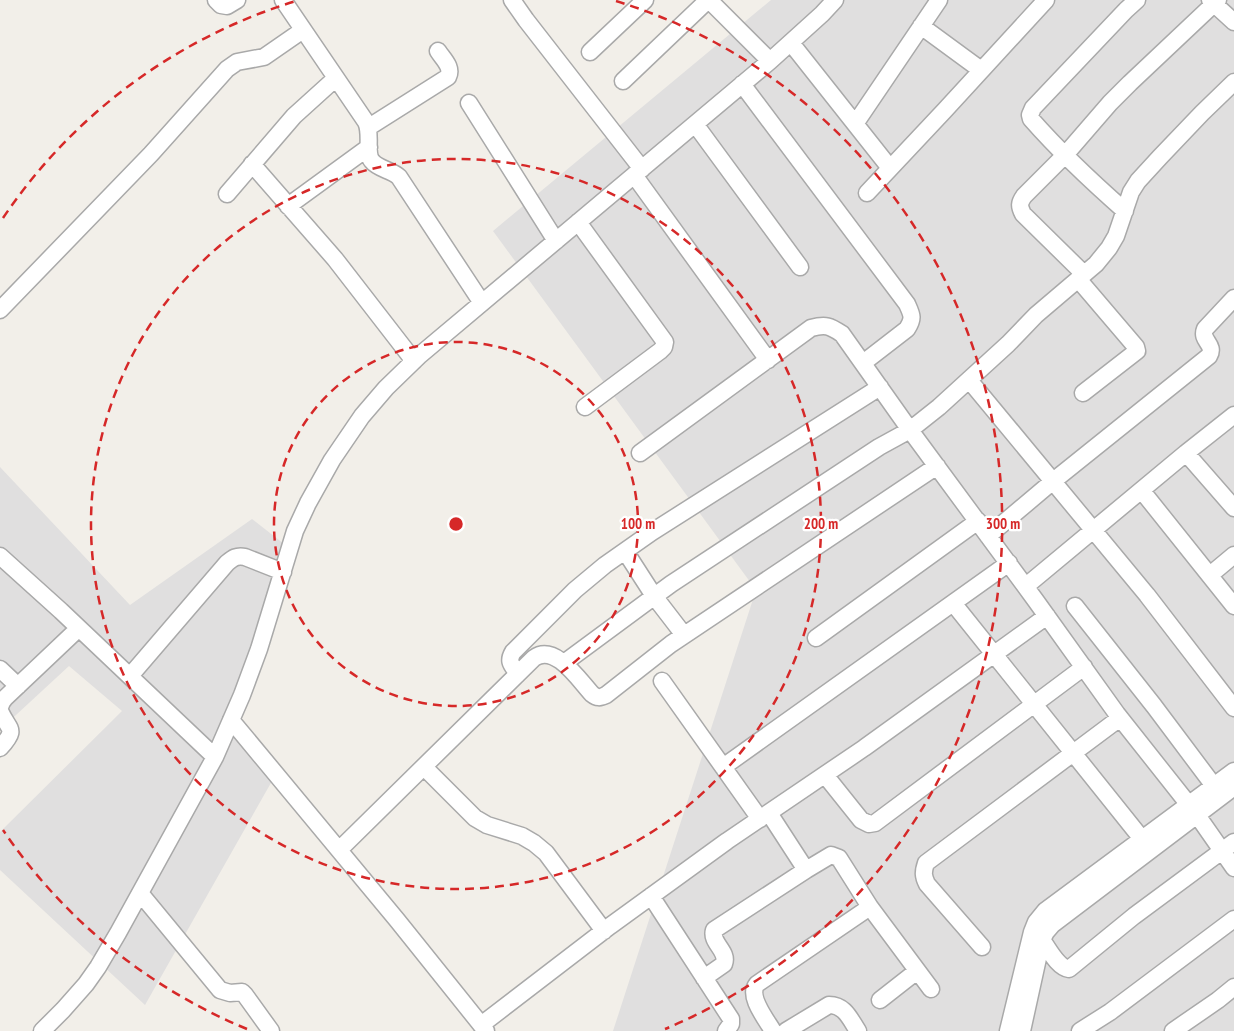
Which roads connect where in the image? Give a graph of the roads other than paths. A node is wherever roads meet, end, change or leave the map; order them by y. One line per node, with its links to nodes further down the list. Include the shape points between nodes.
1 (216, 0): 2 (street, via 227,6)
2 (237, 0)
3 (283, 0): 14 (street)
4 (512, 0): 32 (street)
5 (645, 0): 17 (street)
6 (834, 0): 15 (street)
7 (939, 0): 13 (street)
8 (1046, 0): 19 (street)
9 (1137, 0): 29 (street, via 1030,112 1031,119)
10 (712, 1): 18 (street); 21 (street)
11 (1214, 1): 12 (street); 29 (street, via 1110,103)
12 (1234, 22)
13 (921, 26): 19 (street); 26 (street)
14 (303, 30): 20 (street); 43 (street, via 264,56 237,62 227,69 151,154)
15 (790, 43): 18 (street); 26 (street)
16 (438, 51): 27 (street, via 450,69 448,77)
17 (590, 52)
18 (770, 61): 23 (street)
19 (982, 70): 31 (street)
20 (336, 78): 27 (street); 30 (street, via 294,116)
21 (623, 81)
22 (1234, 82): 36 (street, via 1138,181)
23 (742, 84): 25 (street); 46 (street, via 912,315 907,329)
24 (469, 103): 38 (street)
25 (695, 124): 32 (street); 39 (street)
26 (855, 124): 31 (street)
27 (369, 127): 28 (street)
28 (369, 147): 35 (street); 42 (street, via 370,160 399,177)
29 (1064, 155): 36 (street); 40 (street, via 1024,196 1020,208)
30 (252, 164): 34 (street); 35 (street)
31 (890, 168): 33 (street)
32 (638, 172): 37 (street); 44 (street)
33 (867, 193)
34 (227, 194)
35 (288, 206): 45 (street, via 335,259)
36 (1125, 211): 40 (street, via 1109,248)
37 (578, 222): 38 (street); 50 (street, via 665,342 660,351)
38 (556, 241): 42 (street)
39 (800, 267)
40 (1081, 277): 47 (street); 49 (street, via 1137,350)
41 (1233, 302): 56 (street, via 1203,332 1212,349 1209,356)
42 (482, 303): 45 (street)
43 (0, 310)
44 (768, 360): 46 (street, via 811,328 823,325 842,334); 53 (street)
45 (414, 361): 66 (street, via 362,416 332,460 295,531)
46 (863, 363): 48 (street)
47 (969, 380): 52 (street); 56 (street)
48 (880, 387): 52 (street); 62 (street)
49 (1083, 393)
50 (585, 406)
51 (1234, 415): 54 (street)
52 (910, 430): 55 (street); 69 (street, via 879,447)
53 (640, 453)
54 (1186, 453): 57 (street); 58 (street)
55 (937, 466): 59 (street); 75 (street)
56 (1052, 482): 60 (street); 61 (street)
57 (1142, 490): 60 (street); 67 (street)
58 (1231, 499)
59 (978, 521): 61 (street); 76 (street)
60 (1093, 531): 68 (street); 86 (street)
61 (988, 536): 64 (street)
62 (625, 551): 69 (street); 81 (street, via 575,590 513,652 510,662)
63 (1234, 555): 67 (street)
64 (1009, 563): 68 (street); 70 (street)
65 (3, 566): 74 (street)
66 (283, 572): 82 (street, via 245,557 234,558); 89 (street, via 259,649)
67 (1210, 575): 72 (street)
68 (1026, 586): 73 (street)
69 (654, 596): 75 (street); 78 (street)
70 (953, 603): 77 (street); 94 (street)
71 (1075, 606): 97 (street)
72 (1234, 606)
73 (1047, 616): 77 (street); 79 (street)
74 (79, 628): 82 (street); 84 (street)
75 (684, 635): 78 (street, via 601,698 592,694)
76 (816, 638)
77 (994, 654): 85 (street); 96 (street)
78 (564, 663): 81 (street, via 553,655 539,654)
79 (1084, 668): 85 (street); 88 (street)
80 (0, 669): 84 (street)
81 (518, 674): 93 (street)
82 (130, 676): 92 (street)
83 (662, 681): 94 (street)
84 (18, 686): 87 (street, via 2,702)
85 (1034, 704): 91 (street); 96 (street, via 875,823 861,820)
86 (1234, 708)
87 (0, 709): 90 (street, via 11,734)
88 (1120, 718): 91 (street); 99 (street)
89 (231, 720): 92 (street); 103 (street)
90 (0, 748)
91 (1073, 753): 101 (street); 112 (street, via 926,863 923,871 927,884)
92 (215, 757): 106 (street)
93 (424, 767): 103 (street); 110 (street, via 475,818 522,836 546,853)
94 (723, 767): 100 (street)
95 (1234, 771): 97 (street)
96 (825, 775): 100 (street)
97 (1214, 786): 99 (street)
98 (1234, 787): 99 (street)
99 (1193, 810): 101 (street); 102 (street); 111 (street, via 1058,920)
100 (764, 816): 105 (street); 107 (street)
101 (1142, 839): 125 (street, via 1045,911 1036,922)
102 (1228, 847): 104 (street); 111 (street, via 1069,968 1060,964)
103 (340, 850): 118 (street)
104 (1234, 868)
105 (806, 870): 108 (street, via 829,855 836,856); 114 (street, via 714,930 713,937 726,960)
106 (140, 892): 119 (street, via 98,967); 120 (street, via 220,990 230,994 242,992)
107 (652, 896): 110 (street); 114 (street)
108 (870, 907): 113 (street); 122 (street, via 757,984 753,994 756,1003)
109 (1234, 919): 127 (street)
110 (604, 931): 118 (street)
111 (1042, 940): 126 (street)
112 (982, 947)
113 (917, 971): 116 (street); 117 (street)
114 (704, 978): 121 (street, via 731,1019)
115 (1234, 986): 128 (street)
116 (931, 989)
117 (880, 1000)
118 (484, 1028)
119 (42, 1031)
120 (271, 1031)
121 (726, 1031)
122 (773, 1031)
123 (786, 1031): 124 (street, via 829,1005 836,1005 842,1008)
124 (858, 1031)
125 (1008, 1031)
126 (1022, 1031)
127 (1080, 1031)
128 (1173, 1031)

